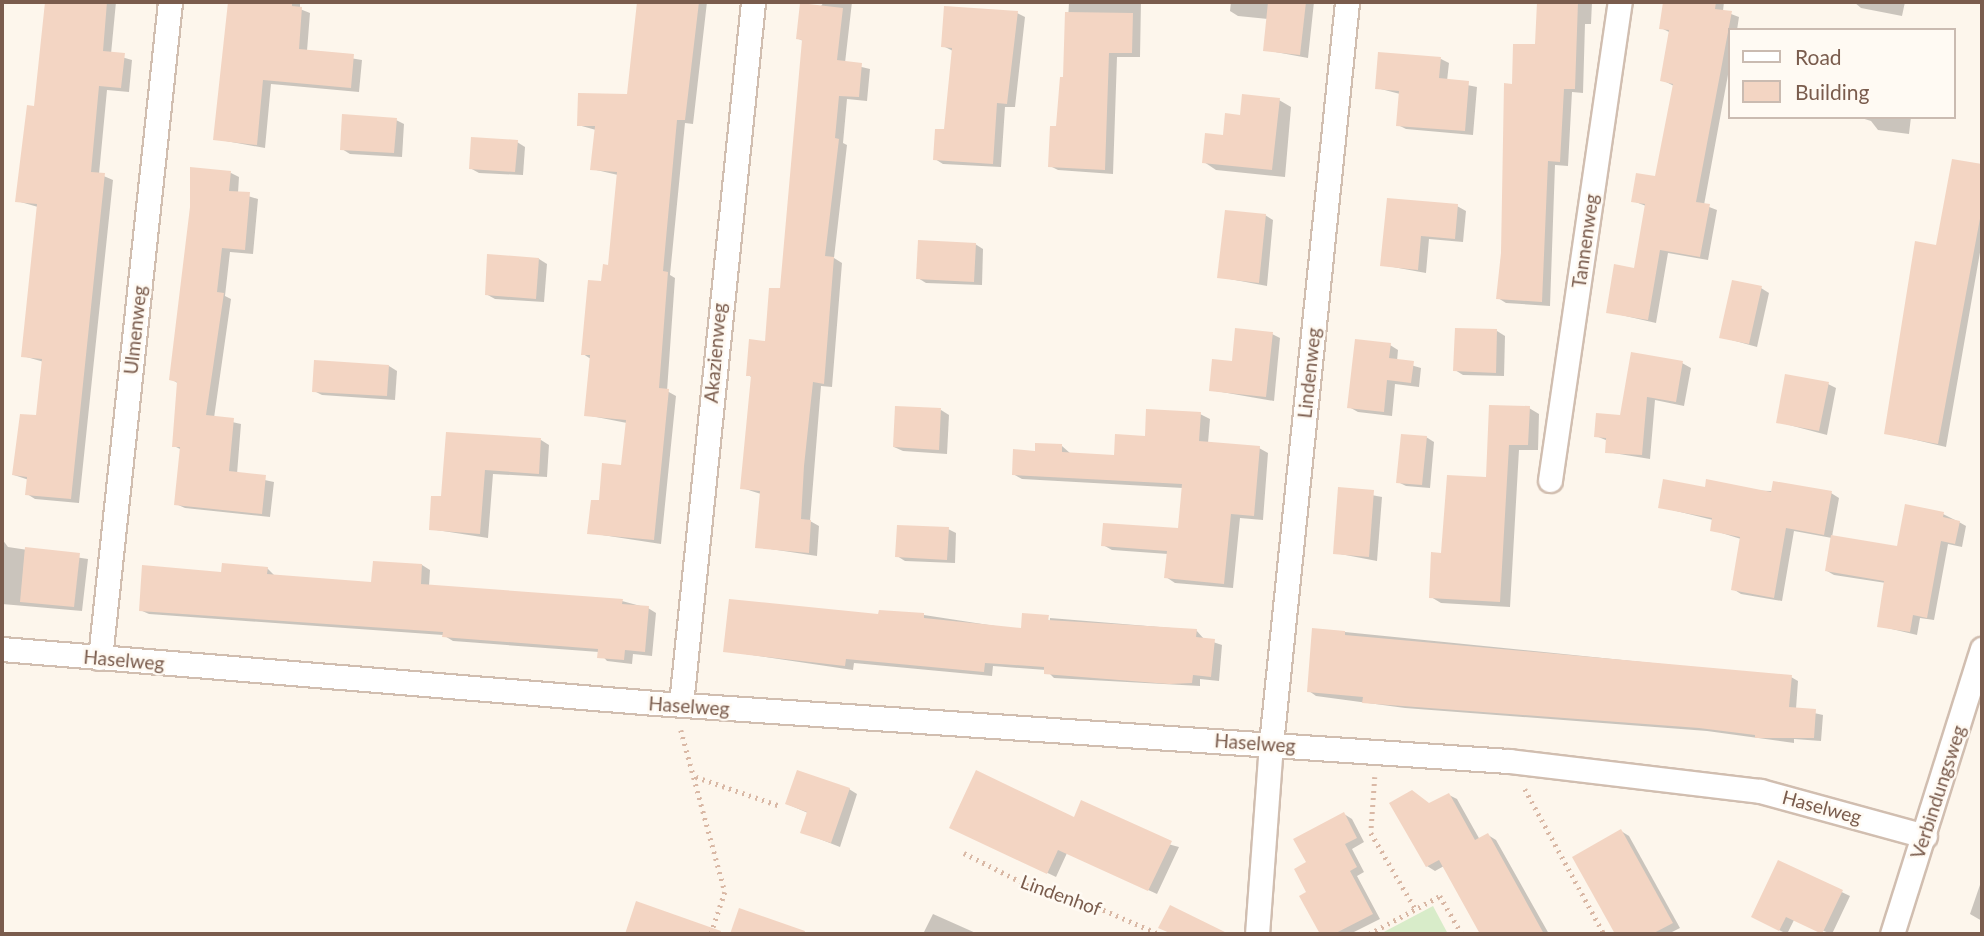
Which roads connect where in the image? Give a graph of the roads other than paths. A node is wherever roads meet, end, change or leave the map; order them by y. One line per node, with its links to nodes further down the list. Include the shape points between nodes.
1 (170, 2): 8 (street, Ulmenweg)
2 (753, 2): 9 (street, Akazienweg)
3 (1347, 2): 10 (street, Lindenweg)
4 (1620, 2): 5 (street, Tannenweg)
5 (1550, 480)
6 (2, 649): 8 (street, Haselweg)
7 (1982, 649): 11 (street, Verbindungsweg)
8 (100, 658): 9 (street, Haselweg)
9 (681, 704): 10 (street, Haselweg)
10 (1270, 744): 11 (street, Haselweg, via 1509,761 1760,791); 12 (street)
11 (1924, 836): 13 (street, Verbindungsweg)
12 (1257, 934)
13 (1892, 934)

